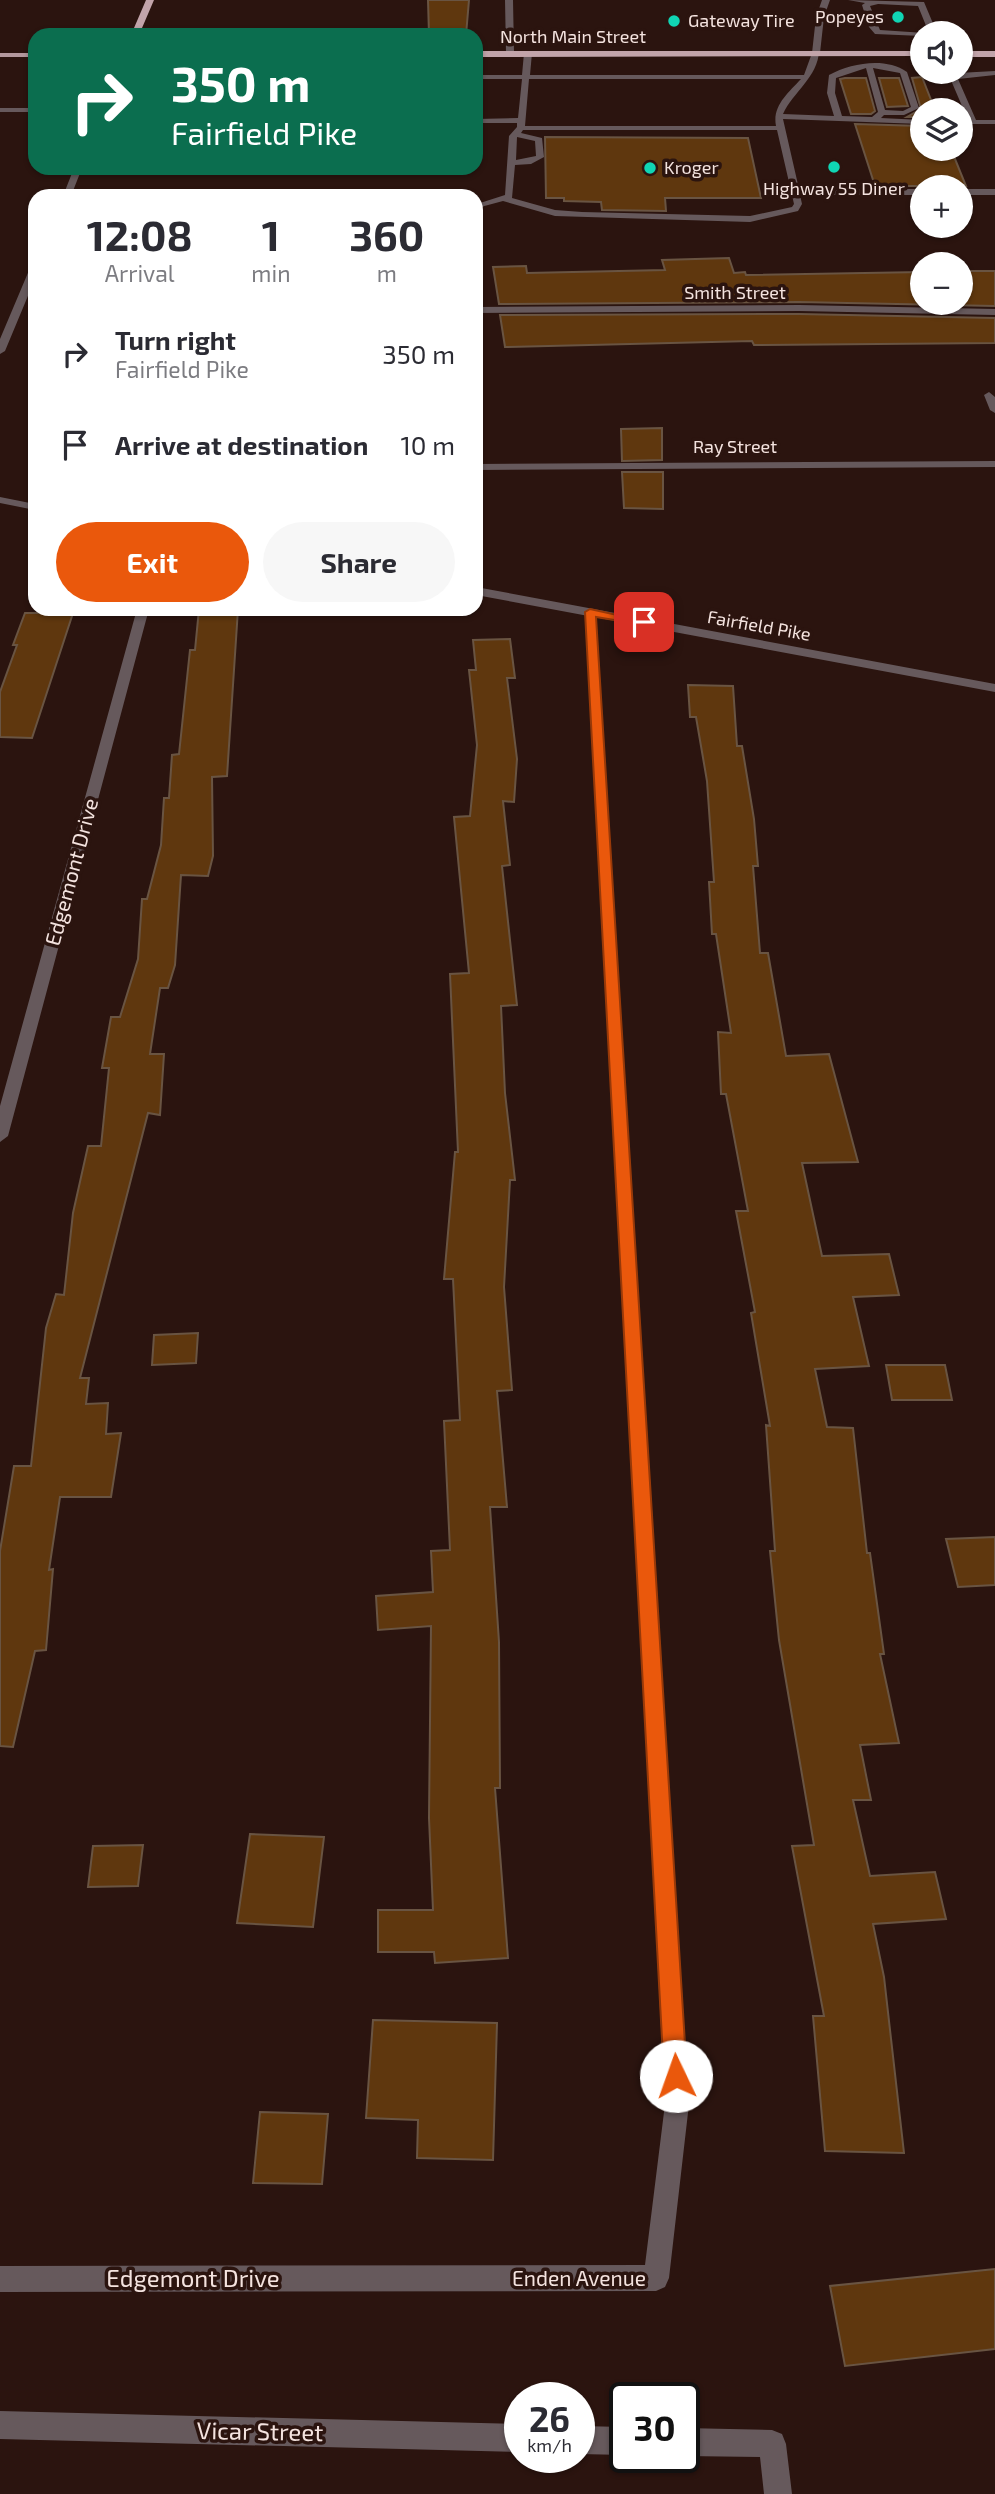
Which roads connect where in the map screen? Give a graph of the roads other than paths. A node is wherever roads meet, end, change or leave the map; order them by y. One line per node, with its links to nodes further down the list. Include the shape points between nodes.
1 (150, 0): 7 (highway)
2 (509, 0): 9 (street)
3 (826, 0): 11 (street)
4 (852, 0): 5 (street)
5 (883, 1): 6 (street, via 921,4); 8 (street, via 866,5 873,27 878,32)
6 (928, 21)
7 (138, 28)
8 (910, 33)
9 (510, 53): 10 (highway, North Main Street); 12 (highway, North Main Street)
10 (528, 53): 11 (highway, North Main Street); 21 (street)
11 (816, 53): 13 (highway, North Main Street); 22 (street)
12 (483, 54)
13 (910, 54)
14 (973, 54): 15 (highway)
15 (995, 54)
16 (0, 55): 17 (main road)
17 (28, 55)
18 (869, 66): 26 (street); 26 (street, via 903,72 915,104 911,111); 28 (street, via 832,77 831,93)
19 (995, 73): 23 (street, via 954,78)
20 (483, 76): 21 (street)
21 (526, 76): 22 (street); 34 (street)
22 (807, 77): 27 (street)
23 (963, 98)
24 (0, 110): 25 (street)
25 (28, 110)
26 (882, 112): 29 (street)
27 (778, 116): 28 (street); 35 (street)
28 (839, 120): 29 (street)
29 (873, 121): 31 (street)
30 (483, 122): 34 (street)
31 (910, 122)
32 (973, 122): 33 (street)
33 (995, 122)
34 (520, 127): 35 (street); 36 (street); 36 (street, via 539,140 540,157)
35 (780, 128): 37 (street)
36 (511, 163): 41 (street)
37 (795, 192): 38 (street); 41 (street, via 795,209 750,219 555,213)
38 (910, 192)
39 (973, 192): 40 (street)
40 (995, 192)
41 (505, 199): 42 (street)
42 (483, 205)
43 (28, 286): 46 (street)
44 (483, 310): 45 (street, Smith Street)
45 (995, 312)
46 (0, 351)
47 (989, 395): 48 (street)
48 (995, 410)
49 (995, 464): 50 (street, Ray Street)
50 (483, 467)
51 (0, 499): 52 (street)
52 (28, 505)
53 (483, 592): 54 (street, Fairfield Pike)
54 (590, 612): 56 (street, Fairfield Pike); 59 (street, Enden Avenue, via 677,2104 656,2278)
55 (141, 616): 57 (street, Edgemont Drive)
56 (995, 688)
57 (0, 1136)
58 (0, 2279): 59 (street, Edgemont Drive)
59 (385, 2280)
60 (0, 2425): 61 (street, Vicar Street)
61 (504, 2438)
62 (700, 2442): 63 (street, via 772,2444)
63 (778, 2494)

